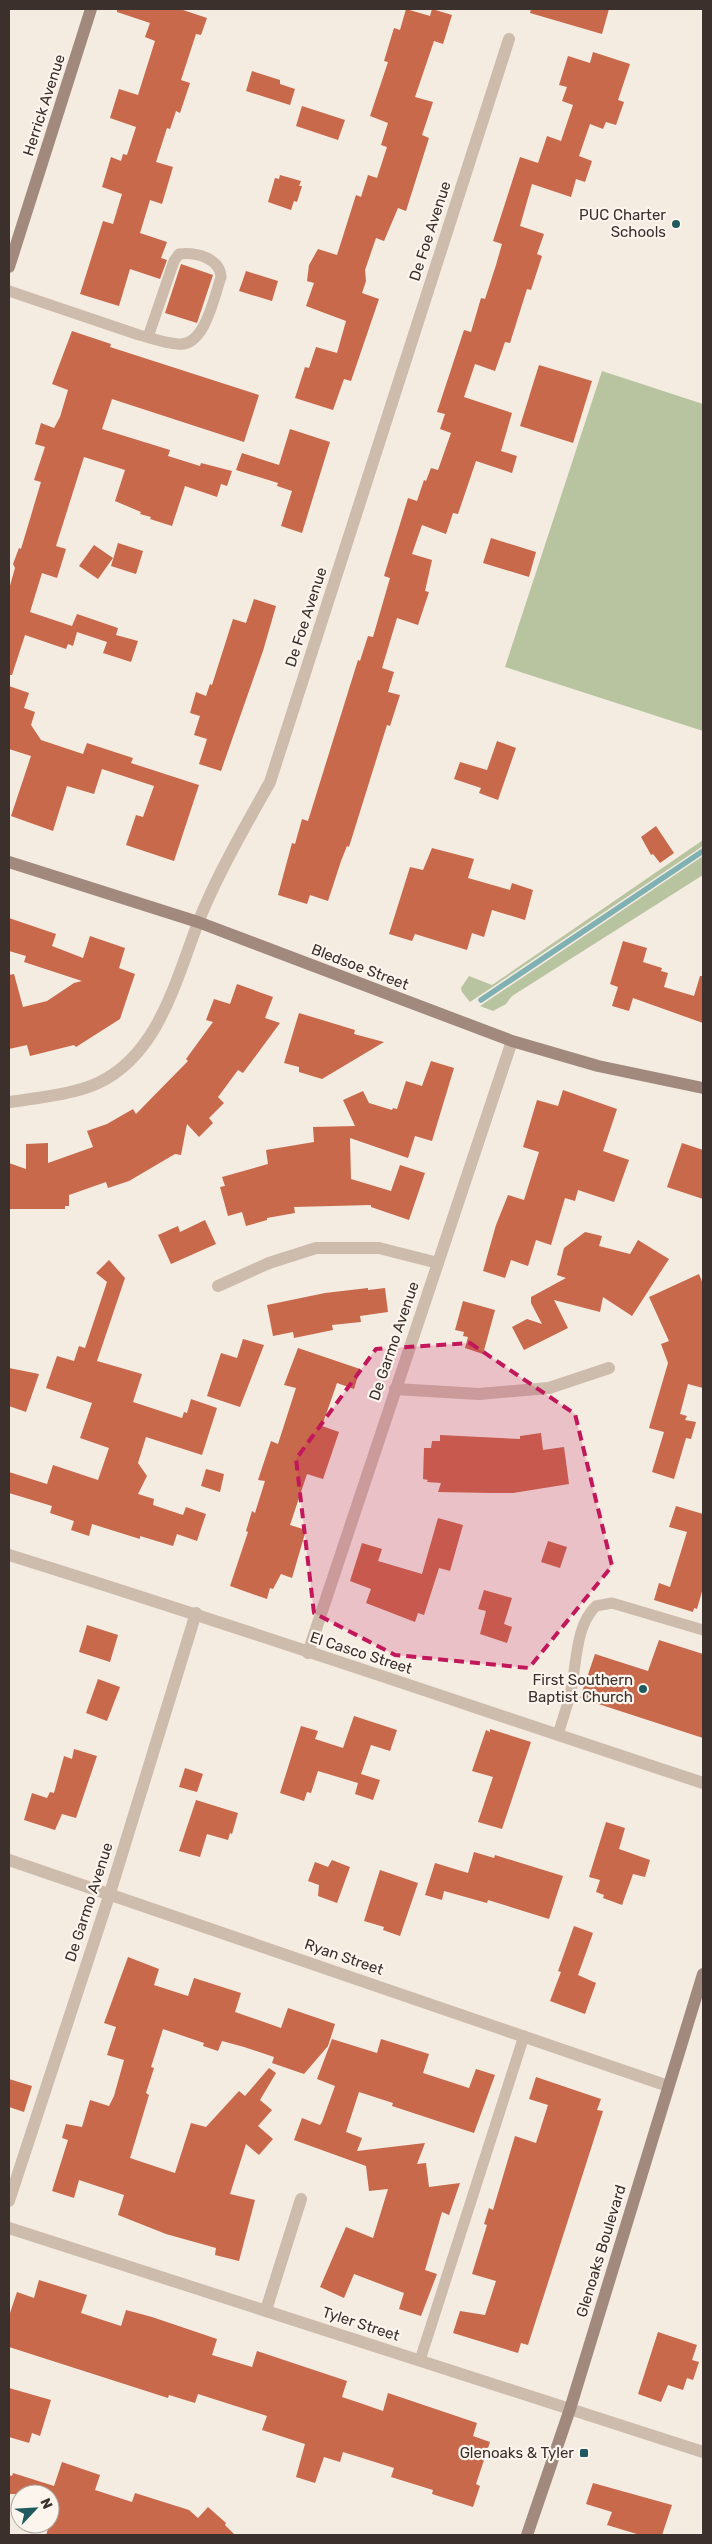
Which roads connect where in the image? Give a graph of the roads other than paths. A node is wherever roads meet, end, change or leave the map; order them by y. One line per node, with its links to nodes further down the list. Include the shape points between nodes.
1 (92, 9): 3 (street, Herrick Avenue)
2 (510, 39): 7 (street, De Foe Avenue, via 270,782 213,886)
3 (9, 267)
4 (9, 290): 5 (lane)
5 (148, 337): 5 (lane, via 188,344 203,330 221,277 221,268 213,260 190,253 179,254)
6 (9, 862): 7 (street, Bledsoe Street)
7 (198, 922): 8 (street, Bledsoe Street); 10 (street, De Foe Avenue, via 158,1025 127,1063 98,1083 45,1097)
8 (512, 1040): 9 (street, Bledsoe Street, via 598,1066); 11 (street, De Garmo Avenue)
9 (703, 1088)
10 (9, 1102)
11 (438, 1263): 12 (street, via 379,1248 316,1248 269,1263); 14 (street, De Garmo Avenue)
12 (218, 1286)
13 (609, 1368): 14 (street, via 540,1389 479,1394)
14 (395, 1389): 18 (street, De Garmo Avenue)
15 (9, 1555): 16 (street, El Casco Street)
16 (196, 1613): 18 (street, El Casco Street); 22 (street, De Garmo Avenue)
17 (703, 1630): 19 (lane, via 612,1603 596,1606 586,1620 581,1636 571,1691)
18 (308, 1653): 19 (street, El Casco Street)
19 (558, 1735): 20 (street, El Casco Street)
20 (703, 1782)
21 (9, 1860): 22 (street, Ryan Street)
22 (110, 1893): 24 (street, Ryan Street); 27 (street, De Garmo Avenue)
23 (703, 1974): 25 (street, Glenoaks Boulevard)
24 (524, 2036): 25 (street, Ryan Street); 30 (lane)
25 (668, 2086): 31 (street, Glenoaks Boulevard)
26 (301, 2199): 29 (street)
27 (9, 2201)
28 (9, 2228): 29 (street, Tyler Street)
29 (266, 2310): 30 (street, Tyler Street)
30 (420, 2360): 31 (street, Tyler Street)
31 (570, 2409): 32 (street, Tyler Street); 33 (street, Glenoaks Boulevard)
32 (703, 2452)
33 (527, 2535)

